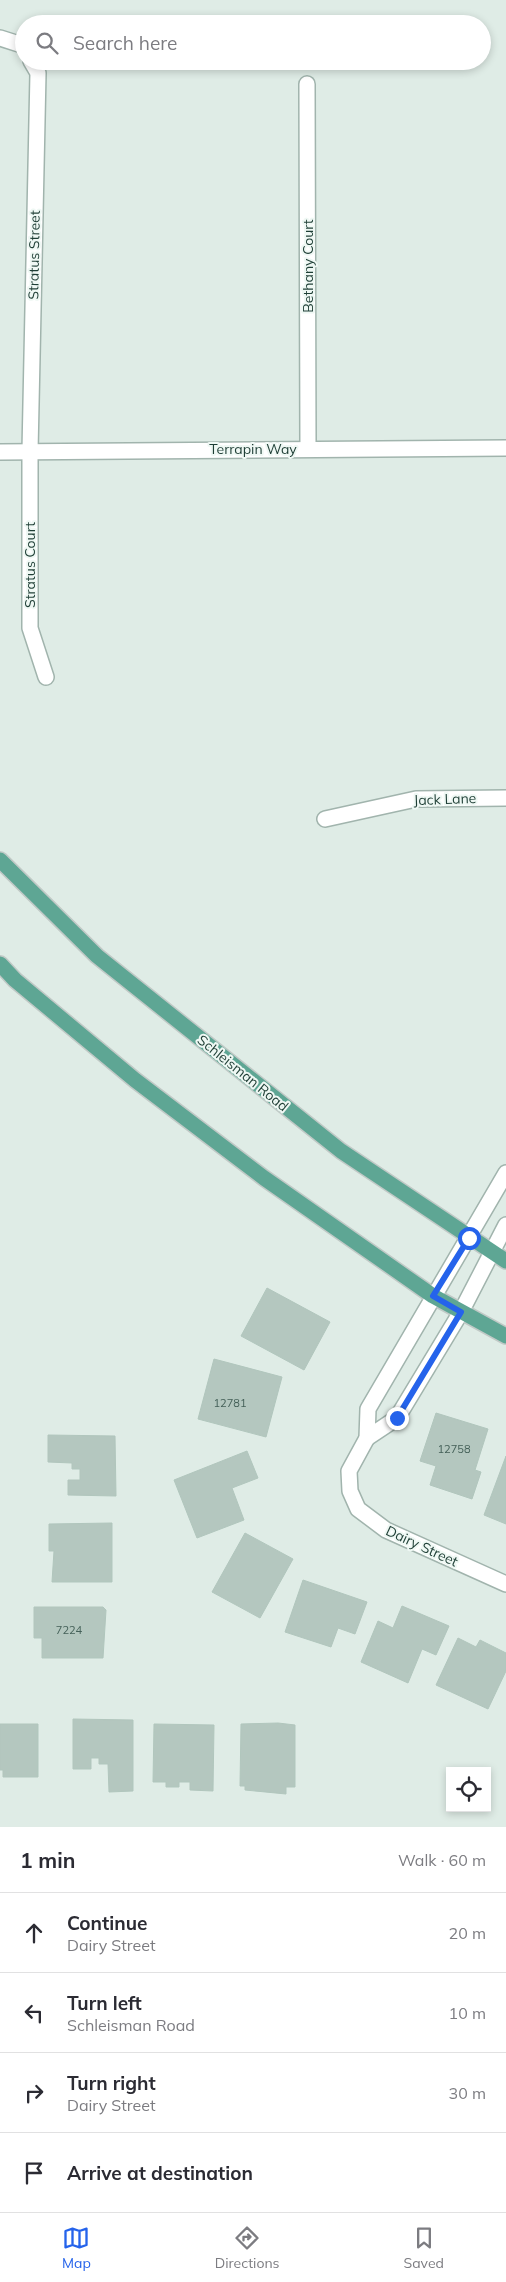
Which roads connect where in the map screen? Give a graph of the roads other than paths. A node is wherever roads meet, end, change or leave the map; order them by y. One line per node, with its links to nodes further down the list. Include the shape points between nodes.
1 (0, 38): 2 (street)
2 (15, 43)
3 (36, 70): 7 (street, Stratus Street)
4 (307, 84): 5 (street, Bethany Court)
5 (308, 448): 6 (street, Terrapin Way); 7 (street, Terrapin Way)
6 (506, 448)
7 (30, 451): 8 (street, Terrapin Way); 9 (street, Stratus Court, via 30,628)
8 (0, 452)
9 (46, 677)
10 (506, 798): 11 (street, Jack Lane, via 416,799)
11 (325, 819)
12 (0, 860): 16 (main road, Schleisman Road, via 97,956 341,1151)
13 (0, 964): 19 (main road, via 134,1080 264,1178)
14 (506, 1173): 16 (street, Dairy Street)
15 (506, 1225): 17 (street, Dairy Street)
16 (469, 1238): 17 (main road, Schleisman Road); 19 (street, Dairy Street)
17 (491, 1252): 18 (main road, Schleisman Road); 20 (street, Dairy Street)
18 (506, 1261)
19 (433, 1296): 20 (main road); 22 (street, Dairy Street, via 368,1409)
20 (461, 1312): 21 (main road); 22 (street, Dairy Street, via 397,1418)
21 (506, 1336)
22 (367, 1438): 23 (street, Dairy Street, via 349,1471 350,1491 358,1509 386,1530)
23 (506, 1584)

